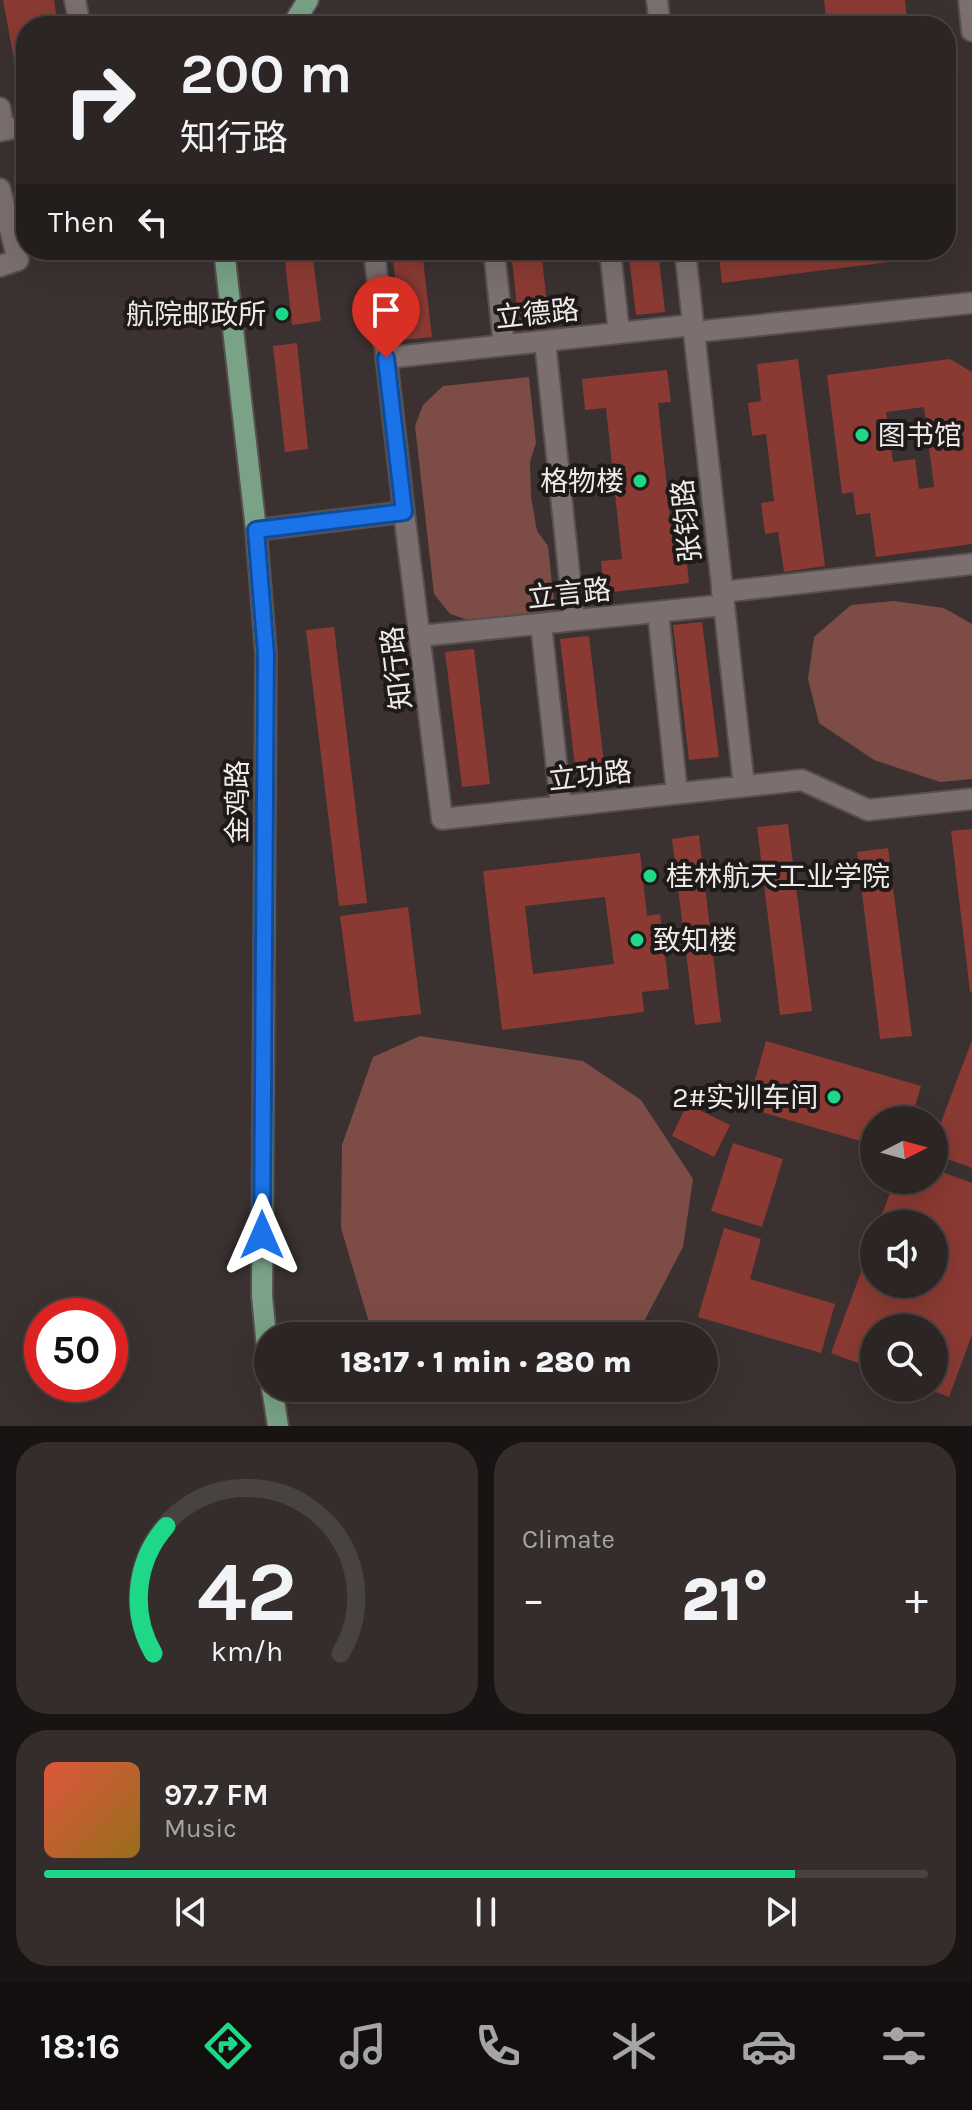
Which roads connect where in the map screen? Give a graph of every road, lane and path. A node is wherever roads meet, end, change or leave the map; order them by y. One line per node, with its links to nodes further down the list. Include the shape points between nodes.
1 (969, 0): 2 (lane)
2 (972, 31)
3 (0, 108): 4 (lane)
4 (2, 130)
5 (0, 189): 6 (lane)
6 (16, 252)
7 (225, 260): 19 (main road, 金鸡路)
8 (375, 260): 17 (lane, 知行路)
9 (495, 260): 16 (lane)
10 (611, 260): 14 (lane)
11 (686, 260): 13 (lane, 张钧路)
12 (972, 303): 13 (lane, 立德路)
13 (693, 328): 14 (lane, 立德路); 21 (lane, 张钧路)
14 (619, 333): 15 (lane, 立德路)
15 (545, 341): 16 (lane, 立德路); 23 (lane)
16 (504, 345): 17 (lane, 立德路)
17 (386, 358): 18 (lane, 知行路)
18 (404, 512): 19 (lane); 25 (lane, 知行路)
19 (256, 530): 31 (main road, 金鸡路, via 266,654)
20 (972, 564): 21 (lane, 立言路)
21 (723, 598): 22 (lane, 立言路); 26 (lane, 张钧路)
22 (658, 612): 23 (lane, 立言路); 27 (lane)
23 (574, 620): 24 (lane, 立言路)
24 (541, 624): 25 (lane, 立言路); 29 (lane)
25 (420, 636): 30 (lane, 知行路)
26 (744, 786): 27 (lane, 立功路); 28 (lane, 立功路, via 802,780 868,810)
27 (677, 793): 29 (lane, 立功路)
28 (972, 799)
29 (561, 806): 30 (lane, 立功路)
30 (442, 819)
31 (265, 1322)
32 (274, 1402): 33 (main road)
33 (278, 1426)

